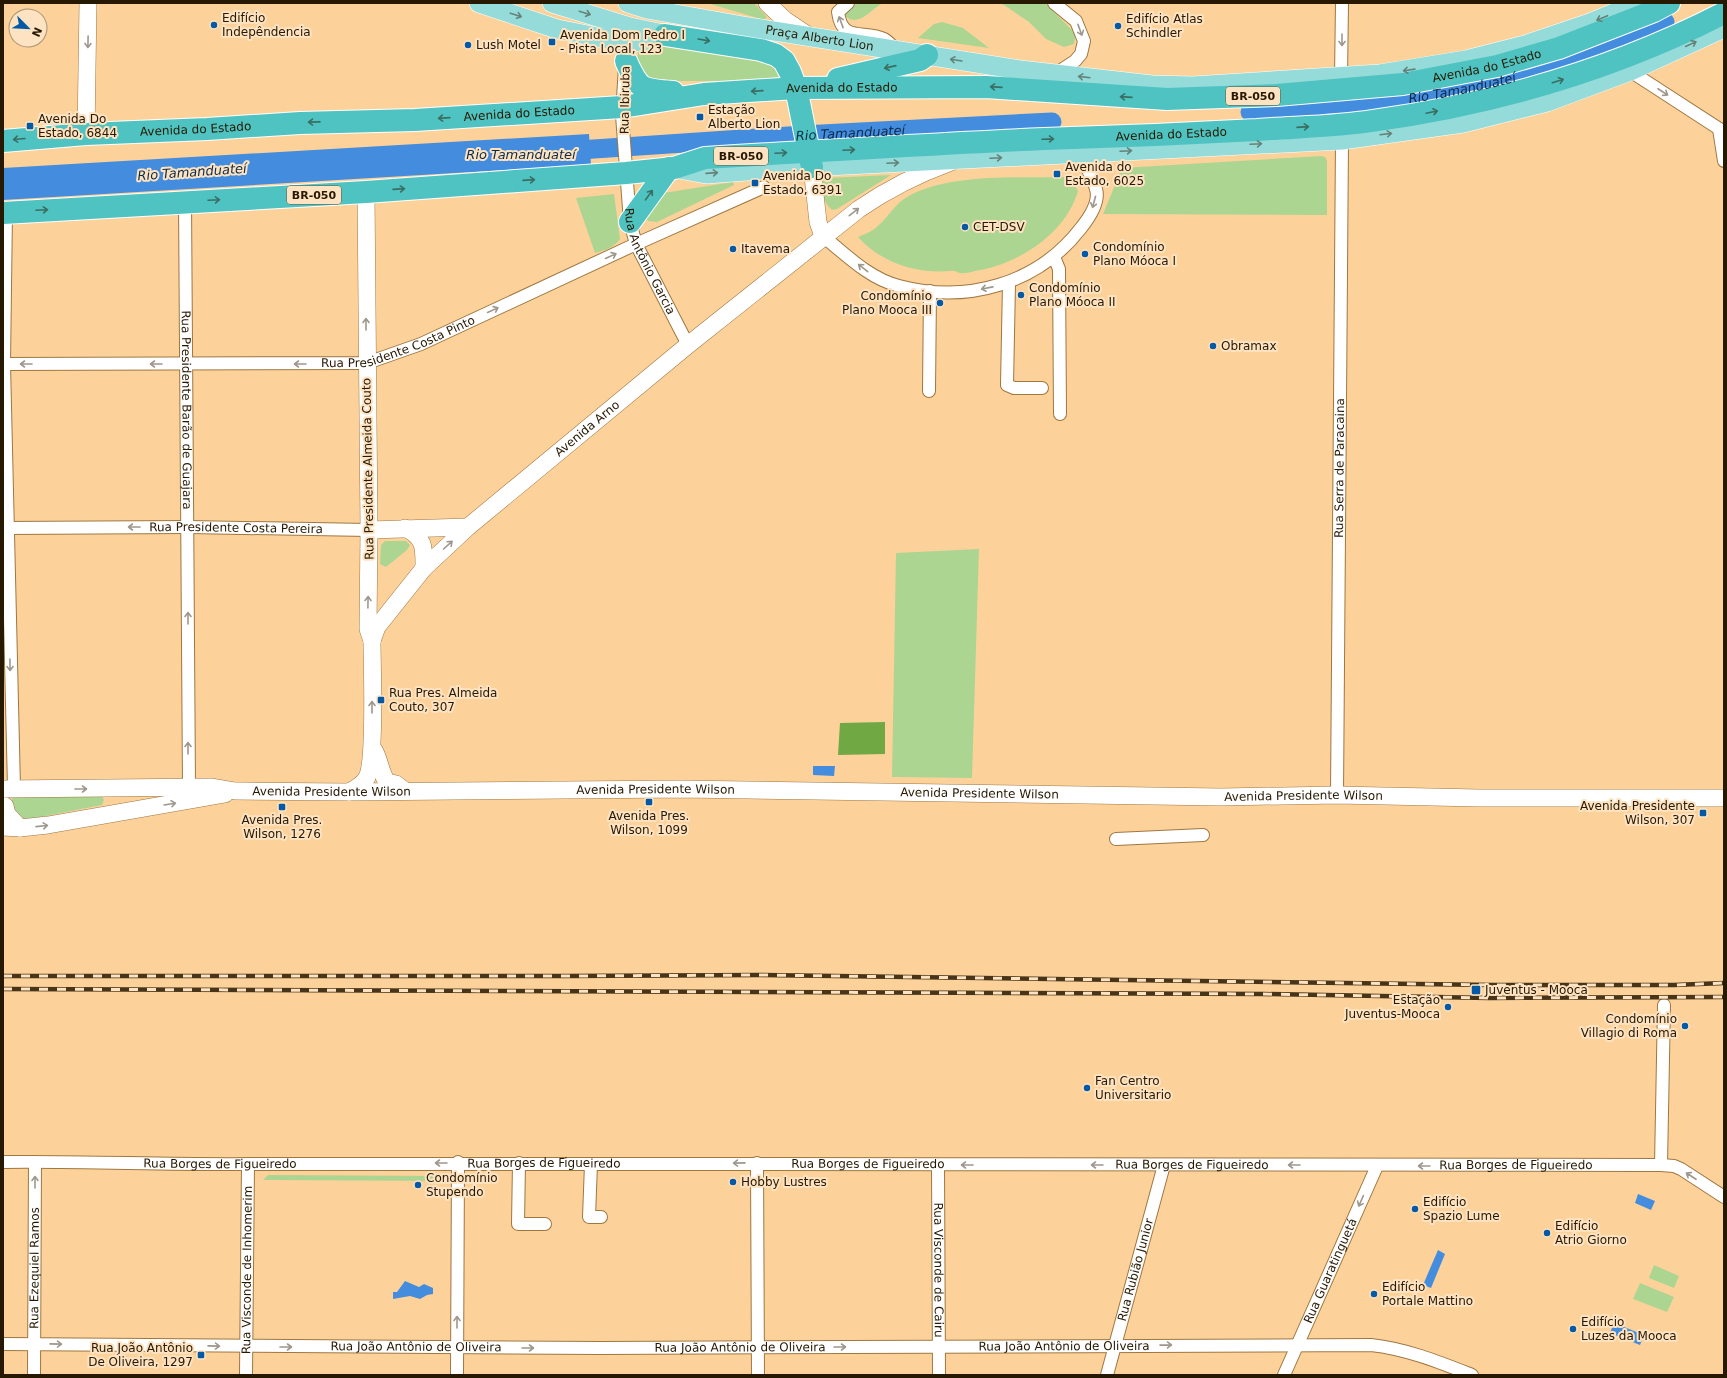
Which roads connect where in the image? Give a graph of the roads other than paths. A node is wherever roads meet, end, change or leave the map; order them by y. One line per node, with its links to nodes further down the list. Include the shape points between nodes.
1 (88, 3): 29 (main road, one-way to 29)
2 (479, 3): 18 (main road, one-way to 18, via 557,29)
3 (552, 3): 18 (main road, one-way to 18)
4 (682, 3): 14 (main road)
5 (767, 3): 17 (main road, via 785,20)
6 (848, 3): 19 (street, Praça Alberto Lion, one-way to 6, via 883,38 848,32 841,26 838,12)
7 (1054, 3): 22 (street, one-way to 22, via 1076,21 1084,41 1081,54 1075,61)
8 (1342, 3): 23 (street, one-way to 23)
9 (1638, 3): 23 (main road, Avenida do Estado, one-way to 23, via 1590,23 1466,60 1409,70)
10 (1669, 3): 25 (highway, Avenida do Estado / BR-050, one-way to 25, via 1559,48 1497,66 1376,87 1269,96 1167,99 986,87)
11 (631, 4): 12 (main road); 18 (street, Rua Ibiruba)
12 (658, 7): 14 (main road); 16 (main road)
13 (1724, 13): 33 (highway, Avenida do Estado / BR-050, one-way to 13, via 1000,141 1369,122 1423,113 1543,86 1632,56)
14 (742, 26): 17 (main road, Praça Alberto Lion)
15 (1724, 28): 21 (main road, Avenida do Estado, one-way to 15)
16 (665, 35): 18 (main road); 24 (highway, one-way to 24, via 761,50 776,55 787,67)
17 (809, 36): 19 (main road, Praça Alberto Lion)
18 (628, 43): 26 (highway, via 635,82 650,91); 27 (street, Rua Ibiruba)
19 (897, 50): 20 (main road, Praça Alberto Lion)
20 (928, 55): 22 (main road, Avenida do Estado, one-way to 20); 25 (highway, one-way to 25, via 920,60 834,80)
21 (1630, 71): 28 (street, one-way to 28); 30 (main road, Avenida do Estado, one-way to 21, via 1425,129 1505,114 1547,102)
22 (1055, 74): 23 (main road, Avenida do Estado, one-way to 22, via 1193,86 1152,85)
23 (1342, 77)
24 (796, 88): 25 (highway, Avenida do Estado / BR-050); 26 (highway, Avenida do Estado / BR-050, one-way to 26); 33 (highway)
25 (823, 88)
26 (704, 94): 27 (highway, Avenida do Estado / BR-050)
27 (622, 111): 29 (highway, Avenida do Estado / BR-050, one-way to 29); 37 (street, Rua Ibiruba)
28 (1722, 130): 35 (street)
29 (86, 134): 31 (highway, Avenida do Estado / BR-050, one-way to 31)
30 (1342, 140): 32 (main road, Avenida do Estado, one-way to 30); 68 (street, Rua Serra de Paracaina)
31 (3, 141)
32 (1079, 154): 34 (main road, Avenida do Estado, one-way to 32); 45 (street, one-way to 45, via 1097,190 1096,203 1070,243)
33 (811, 160): 34 (main road, Avenida do Estado, one-way to 34); 36 (highway, Avenida do Estado / BR-050, one-way to 33, via 705,158); 43 (main road, via 818,222)
34 (957, 160): 43 (main road, one-way to 34, via 884,192)
35 (1724, 160)
36 (671, 168): 37 (highway, Avenida do Estado / BR-050); 42 (highway, one-way to 36)
37 (626, 169): 39 (highway, Avenida do Estado / BR-050, one-way to 37); 42 (street, Rua Antônio Garcia)
38 (764, 187): 44 (street, Rua Presidente Costa Pinto)
39 (366, 192): 40 (highway, Avenida do Estado / BR-050, one-way to 39); 49 (main road, Rua Presidente Almeida Couto, one-way to 39)
40 (185, 201): 41 (highway, Avenida do Estado / BR-050, one-way to 40); 51 (street, Rua Presidente Barão de Guajara)
41 (4, 212): 50 (street)
42 (630, 222): 44 (street, Rua Antônio Garcia)
43 (823, 236): 47 (street, one-way to 43, via 898,286 871,274); 48 (main road, Avenida Arno)
44 (636, 244): 48 (street, Rua Antônio Garcia); 49 (street, Rua Presidente Costa Pinto, one-way to 44, via 421,344)
45 (1054, 257): 46 (street, via 1031,273); 54 (street, via 1059,269)
46 (1008, 283): 47 (street, one-way to 47, via 967,291); 52 (street, via 1008,385 1014,388)
47 (930, 291): 53 (street)
48 (688, 345): 56 (main road, Avenida Arno)
49 (367, 363): 51 (street, Rua Presidente Costa Pinto, one-way to 51); 59 (main road, Rua Presidente Almeida Couto)
50 (4, 364): 51 (street, Rua Presidente Costa Pinto, one-way to 50); 57 (street)
51 (185, 364): 55 (street, Rua Presidente Barão de Guajara)
52 (1042, 388)
53 (929, 391)
54 (1060, 414)
55 (188, 527): 57 (street, Rua Presidente Costa Pereira, one-way to 57); 59 (street, Rua Presidente Costa Pereira); 63 (street, Rua Presidente Barão de Guajara, one-way to 55)
56 (468, 527): 58 (main road, Rua Presidente Costa Pereira); 60 (main road, Avenida Arno, one-way to 56)
57 (5, 528): 64 (street, one-way to 64)
58 (405, 528): 59 (main road, Rua Presidente Costa Pereira); 60 (main road, via 415,533 422,543)
59 (369, 530): 61 (main road, Rua Presidente Almeida Couto, one-way to 59, via 368,629)
60 (424, 568): 61 (main road, Avenida Arno, via 377,627)
61 (372, 641): 62 (main road, Rua Presidente Almeida Couto, one-way to 61)
62 (372, 746): 66 (main road, Rua Presidente Almeida Couto, via 387,782 396,784); 67 (main road, Rua Presidente Almeida Couto, via 371,766 367,779)
63 (189, 787): 64 (main road, Avenida Presidente Wilson, one-way to 63); 65 (main road, Avenida Presidente Wilson)
64 (8, 788): 70 (main road)
65 (235, 790): 67 (main road, Avenida Presidente Wilson); 72 (main road, Avenida Presidente Wilson, one-way to 65, via 201,799)
66 (405, 791): 67 (main road, Avenida Presidente Wilson); 68 (main road, Avenida Presidente Wilson, via 682,788 1220,797)
67 (349, 792)
68 (1337, 795): 69 (main road, Avenida Presidente Wilson)
69 (1724, 798)
70 (4, 807): 72 (main road)
71 (3, 827): 72 (main road, Avenida Presidente Wilson)
72 (20, 828)
73 (1203, 834): 74 (street)
74 (1116, 839)
75 (1664, 1005): 85 (street)
76 (3, 1162): 77 (street, Rua Borges de Figueiredo)
77 (35, 1162): 81 (street, Rua Borges de Figueiredo); 91 (street, Rua Ezequiel Ramos, one-way to 77)
78 (458, 1162): 79 (street, Rua Borges de Figueiredo); 81 (street, Rua Borges de Figueiredo, one-way to 81); 97 (street, one-way to 78)
79 (519, 1163): 82 (street, Rua Borges de Figueiredo); 89 (street, via 518,1224)
80 (757, 1163): 82 (street, Rua Borges de Figueiredo, one-way to 82); 83 (street, Rua Borges de Figueiredo); 95 (street)
81 (248, 1164): 93 (street, Rua Visconde de Inhomerim)
82 (590, 1164): 88 (street, via 589,1216)
83 (938, 1165): 84 (street, Rua Borges de Figueiredo, one-way to 83); 96 (street, Rua Visconde de Cairu)
84 (1164, 1165): 86 (street, Rua Borges de Figueiredo, one-way to 84); 94 (street, Rua Rubião Junior)
85 (1662, 1165): 86 (street, Rua Borges de Figueiredo, one-way to 86); 87 (street, Rua Borges de Figueiredo, one-way to 85, via 1681,1169)
86 (1377, 1166): 92 (street, Rua Guaratinguetá, one-way to 92)
87 (1724, 1197)
88 (601, 1217)
89 (545, 1224)
90 (3, 1344): 91 (street, Rua João Antônio de Oliveira)
91 (34, 1344): 93 (street, Rua João Antônio de Oliveira, one-way to 93); 98 (street, Rua Ezequiel Ramos)
92 (1297, 1345): 94 (street, Rua João Antônio de Oliveira, one-way to 92); 104 (street, Rua Guaratinguetá); 105 (street, Rua João Antônio de Oliveira, via 1392,1347)
93 (247, 1346): 97 (street, Rua João Antônio de Oliveira, one-way to 97); 99 (street, Rua Visconde de Inhomerim)
94 (1115, 1346): 96 (street, Rua João Antônio de Oliveira); 103 (street, Rua Rubião Junior)
95 (758, 1347): 96 (street, Rua João Antônio de Oliveira, one-way to 96); 97 (street, Rua João Antônio de Oliveira, one-way to 95); 101 (street)
96 (939, 1347): 102 (street, Rua Visconde de Cairu)
97 (457, 1348): 100 (street)
98 (34, 1375)
99 (246, 1375)
100 (457, 1375)
101 (758, 1375)
102 (939, 1375)
103 (1107, 1375)
104 (1284, 1375)
105 (1472, 1375)

